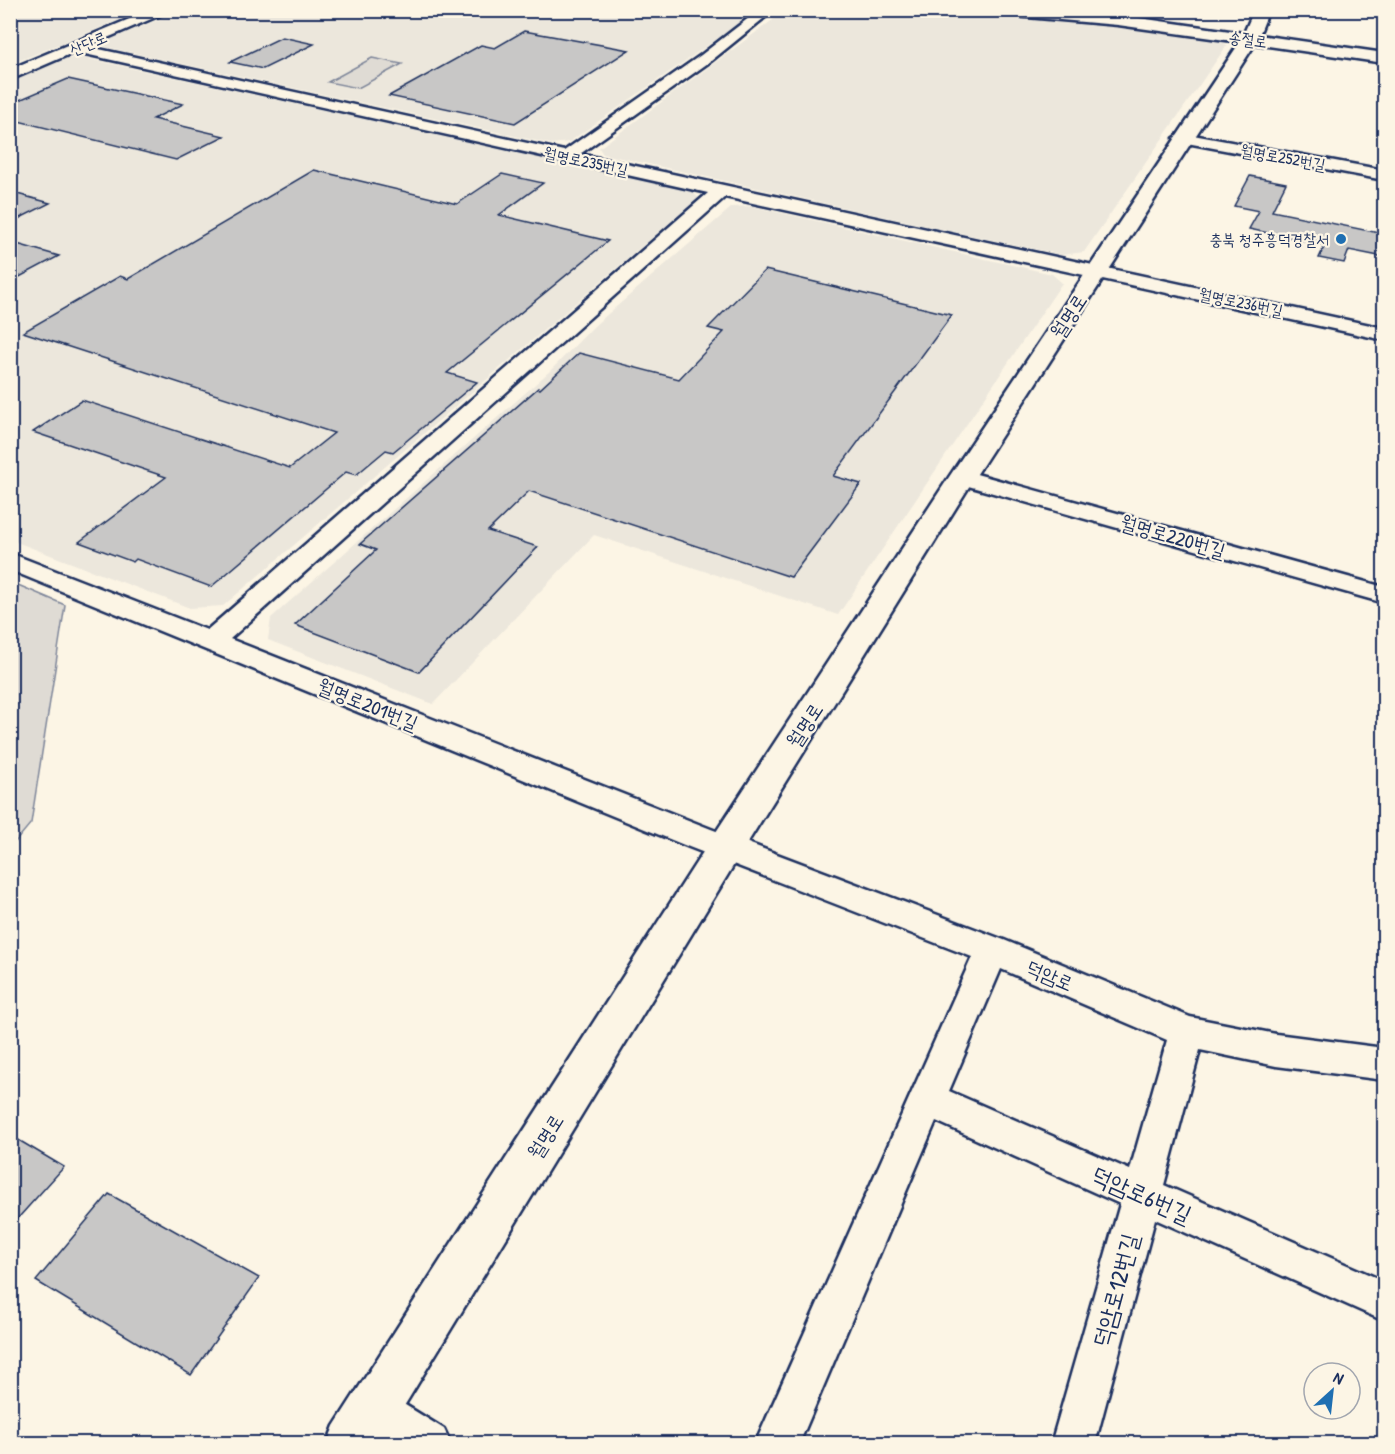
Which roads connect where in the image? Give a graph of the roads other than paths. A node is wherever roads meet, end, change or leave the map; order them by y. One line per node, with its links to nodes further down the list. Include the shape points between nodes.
1 (165, 10): 7 (street, 산단로)
2 (768, 10): 11 (street)
3 (1003, 10): 5 (street, 송절로)
4 (1262, 10): 6 (street, 월명로)
5 (1119, 15): 6 (street, 송절로)
6 (1250, 39): 8 (street, 송절로); 10 (street, 월명로)
7 (76, 48): 9 (street, 산단로); 11 (street, 월명로235번길)
8 (1384, 58)
9 (10, 75)
10 (1182, 138): 12 (street, 월명로252번길); 14 (street, 월명로)
11 (567, 156): 13 (street, 월명로235번길)
12 (1384, 175)
13 (722, 190): 14 (street, 월명로235번길); 19 (street)
14 (1098, 271): 15 (street, 월명로236번길); 16 (street, 월명로)
15 (1384, 334)
16 (962, 477): 18 (street, 월명로220번길); 20 (street, 월명로)
17 (10, 561): 19 (street, 월명로201번길)
18 (1384, 595)
19 (211, 641): 20 (street, 월명로201번길)
20 (725, 848): 21 (street, 덕암로); 27 (street, 월명로)
21 (992, 950): 22 (street, 덕암로); 24 (street)
22 (1186, 1032): 23 (street, 덕암로, via 1276,1050); 25 (street, 덕암로12번길)
23 (1384, 1064)
24 (926, 1100): 25 (street, 덕암로6번길); 29 (street)
25 (1142, 1195): 26 (street, 덕암로6번길); 30 (street, 덕암로12번길)
26 (1371, 1295)
27 (363, 1426): 28 (street)
28 (429, 1443)
29 (777, 1443)
30 (1073, 1443)

